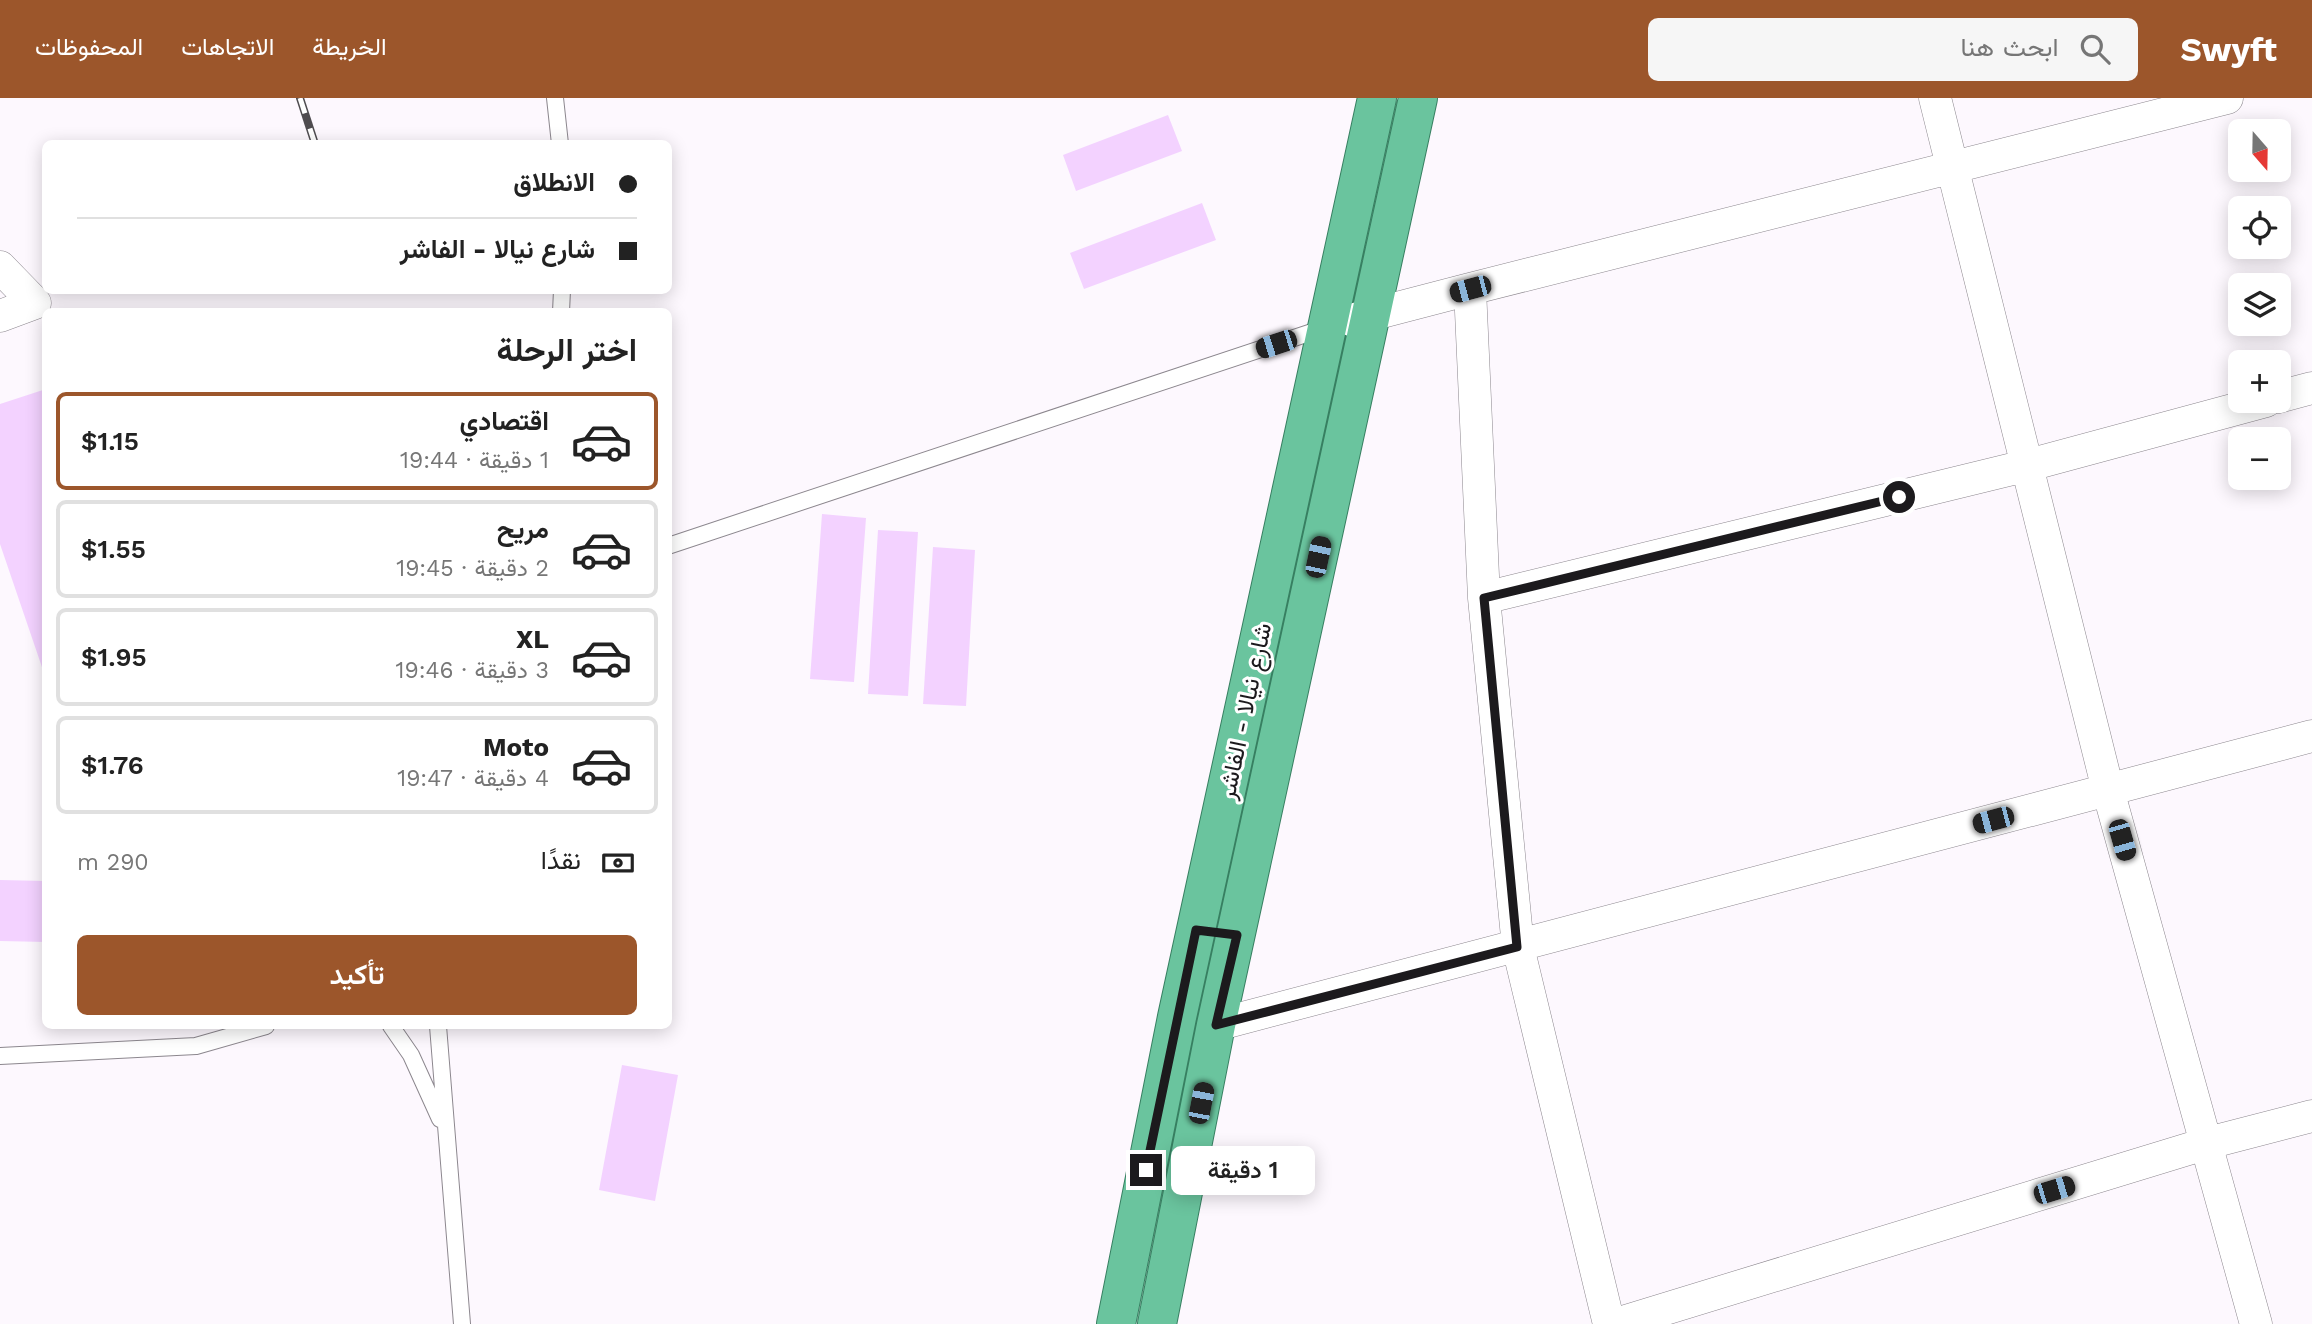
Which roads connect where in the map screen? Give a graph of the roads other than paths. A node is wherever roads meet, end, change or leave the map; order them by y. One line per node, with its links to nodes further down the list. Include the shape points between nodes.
1 (555, 98): 6 (lane)
2 (1377, 98): 13 (highway, شارع نيالا - الفاشر)
3 (1418, 98): 12 (highway, شارع نيالا - الفاشر)
4 (1935, 98): 7 (street)
5 (2227, 98): 7 (street)
6 (560, 140)
7 (1950, 166): 9 (street); 17 (street)
8 (0, 267): 10 (street)
9 (1470, 289): 12 (street); 19 (street)
10 (40, 308): 11 (street)
11 (0, 316)
12 (1369, 316): 13 (street); 23 (highway, شارع نيالا - الفاشر)
13 (1329, 326): 18 (lane); 22 (highway, شارع نيالا - الفاشر)
14 (2312, 388): 15 (street)
15 (2291, 394)
16 (2228, 411): 17 (street)
17 (2029, 465): 19 (street); 21 (street)
18 (672, 546)
19 (1484, 598): 24 (street)
20 (2312, 736): 21 (street)
21 (2108, 790): 24 (street); 32 (street)
22 (1196, 930): 23 (highway); 34 (highway, شارع نيالا - الفاشر)
23 (1237, 935): 25 (highway, شارع نيالا - الفاشر)
24 (1517, 947): 25 (street); 36 (street)
25 (1216, 1025): 35 (highway, شارع نيالا - الفاشر)
26 (256, 1029): 29 (lane, via 196,1046)
27 (393, 1029): 31 (lane, via 411,1055)
28 (438, 1029): 31 (lane)
29 (0, 1056)
30 (2312, 1116): 32 (street)
31 (445, 1130): 33 (lane)
32 (2208, 1143): 37 (street); 38 (street)
33 (462, 1324)
34 (1116, 1324)
35 (1157, 1324)
36 (1609, 1324)
37 (1616, 1324)
38 (2256, 1324)

